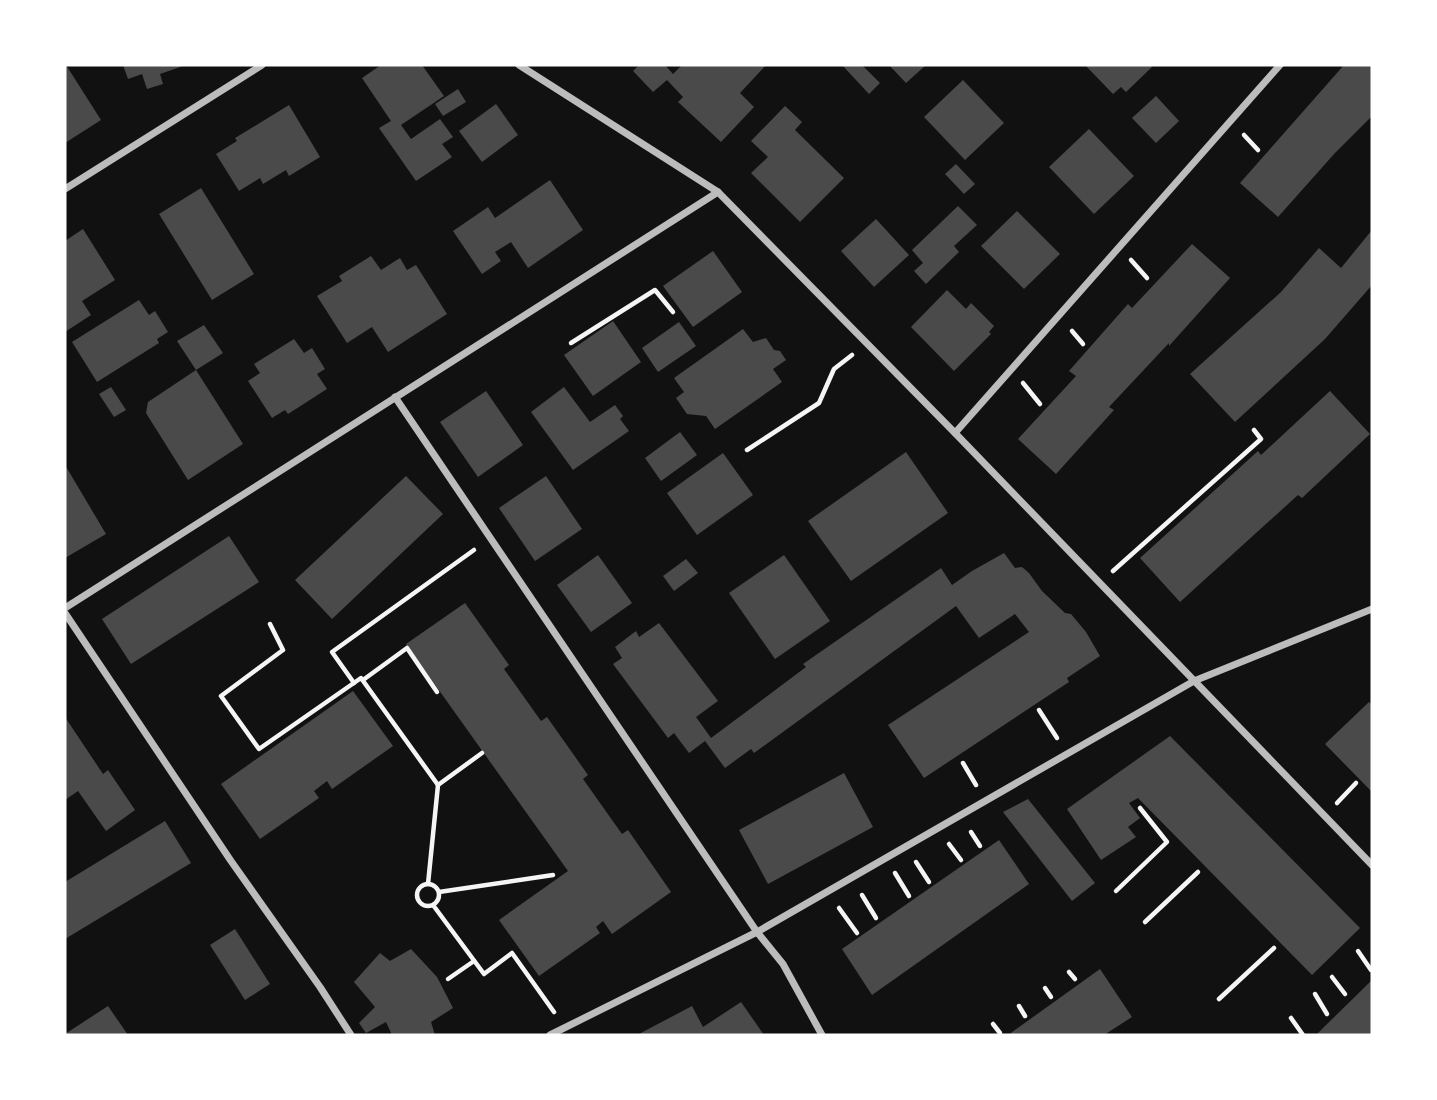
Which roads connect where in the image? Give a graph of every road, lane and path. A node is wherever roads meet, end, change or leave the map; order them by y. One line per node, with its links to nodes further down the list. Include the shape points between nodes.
1 (262, 65): 4 (street)
2 (519, 65): 5 (street)
3 (1280, 65): 11 (street)
4 (65, 189)
5 (718, 192): 8 (street); 9 (street)
6 (673, 312): 7 (path, via 655,290)
7 (571, 343)
8 (867, 344): 11 (street); 12 (path, via 834,369 819,403)
9 (395, 397): 13 (street); 15 (street)
10 (1254, 430): 14 (path, via 1261,439)
11 (955, 433): 14 (street)
12 (747, 450)
13 (490, 539): 21 (path, via 332,652); 39 (street)
14 (1099, 583): 20 (street)
15 (65, 608)
16 (1372, 609): 20 (street)
17 (65, 613): 61 (street)
18 (270, 624): 21 (path, via 283,650 221,696 259,749)
19 (363, 680): 21 (path); 22 (path, via 407,648); 26 (path)
20 (1194, 681): 24 (street); 28 (street)
21 (354, 683)
22 (437, 692)
23 (1039, 710): 24 (path)
24 (1068, 753): 31 (street)
25 (482, 754): 26 (path)
26 (438, 785): 32 (path)
27 (1140, 808): 34 (path, via 1167,842)
28 (1372, 865)
29 (1198, 872): 38 (path)
30 (553, 875): 35 (path)
31 (851, 878): 33 (street); 37 (path)
32 (428, 884): 35 (path); 36 (path, via 421,885 416,895 422,905)
33 (828, 891): 39 (street); 40 (path)
34 (1116, 891)
35 (439, 892): 36 (path)
36 (433, 905): 43 (path)
37 (876, 918)
38 (1145, 922)
39 (757, 932): 59 (street); 63 (street, via 783,964)
40 (857, 933)
41 (1274, 948): 53 (path)
42 (1358, 951): 44 (path)
43 (474, 961): 47 (path); 59 (path, via 484,974 512,953)
44 (1371, 970)
45 (1069, 972): 48 (path)
46 (1332, 977): 50 (path)
47 (448, 979)
48 (1075, 979)
49 (1045, 988): 52 (path)
50 (1345, 994)
51 (1315, 995): 55 (path)
52 (1051, 997)
53 (1219, 999)
54 (1019, 1006): 56 (path)
55 (1327, 1014)
56 (1025, 1016)
57 (1291, 1018): 64 (path)
58 (993, 1024): 60 (path)
59 (565, 1027): 62 (street)
60 (1000, 1033)
61 (351, 1035)
62 (550, 1035)
63 (822, 1035)
64 (1303, 1035)

